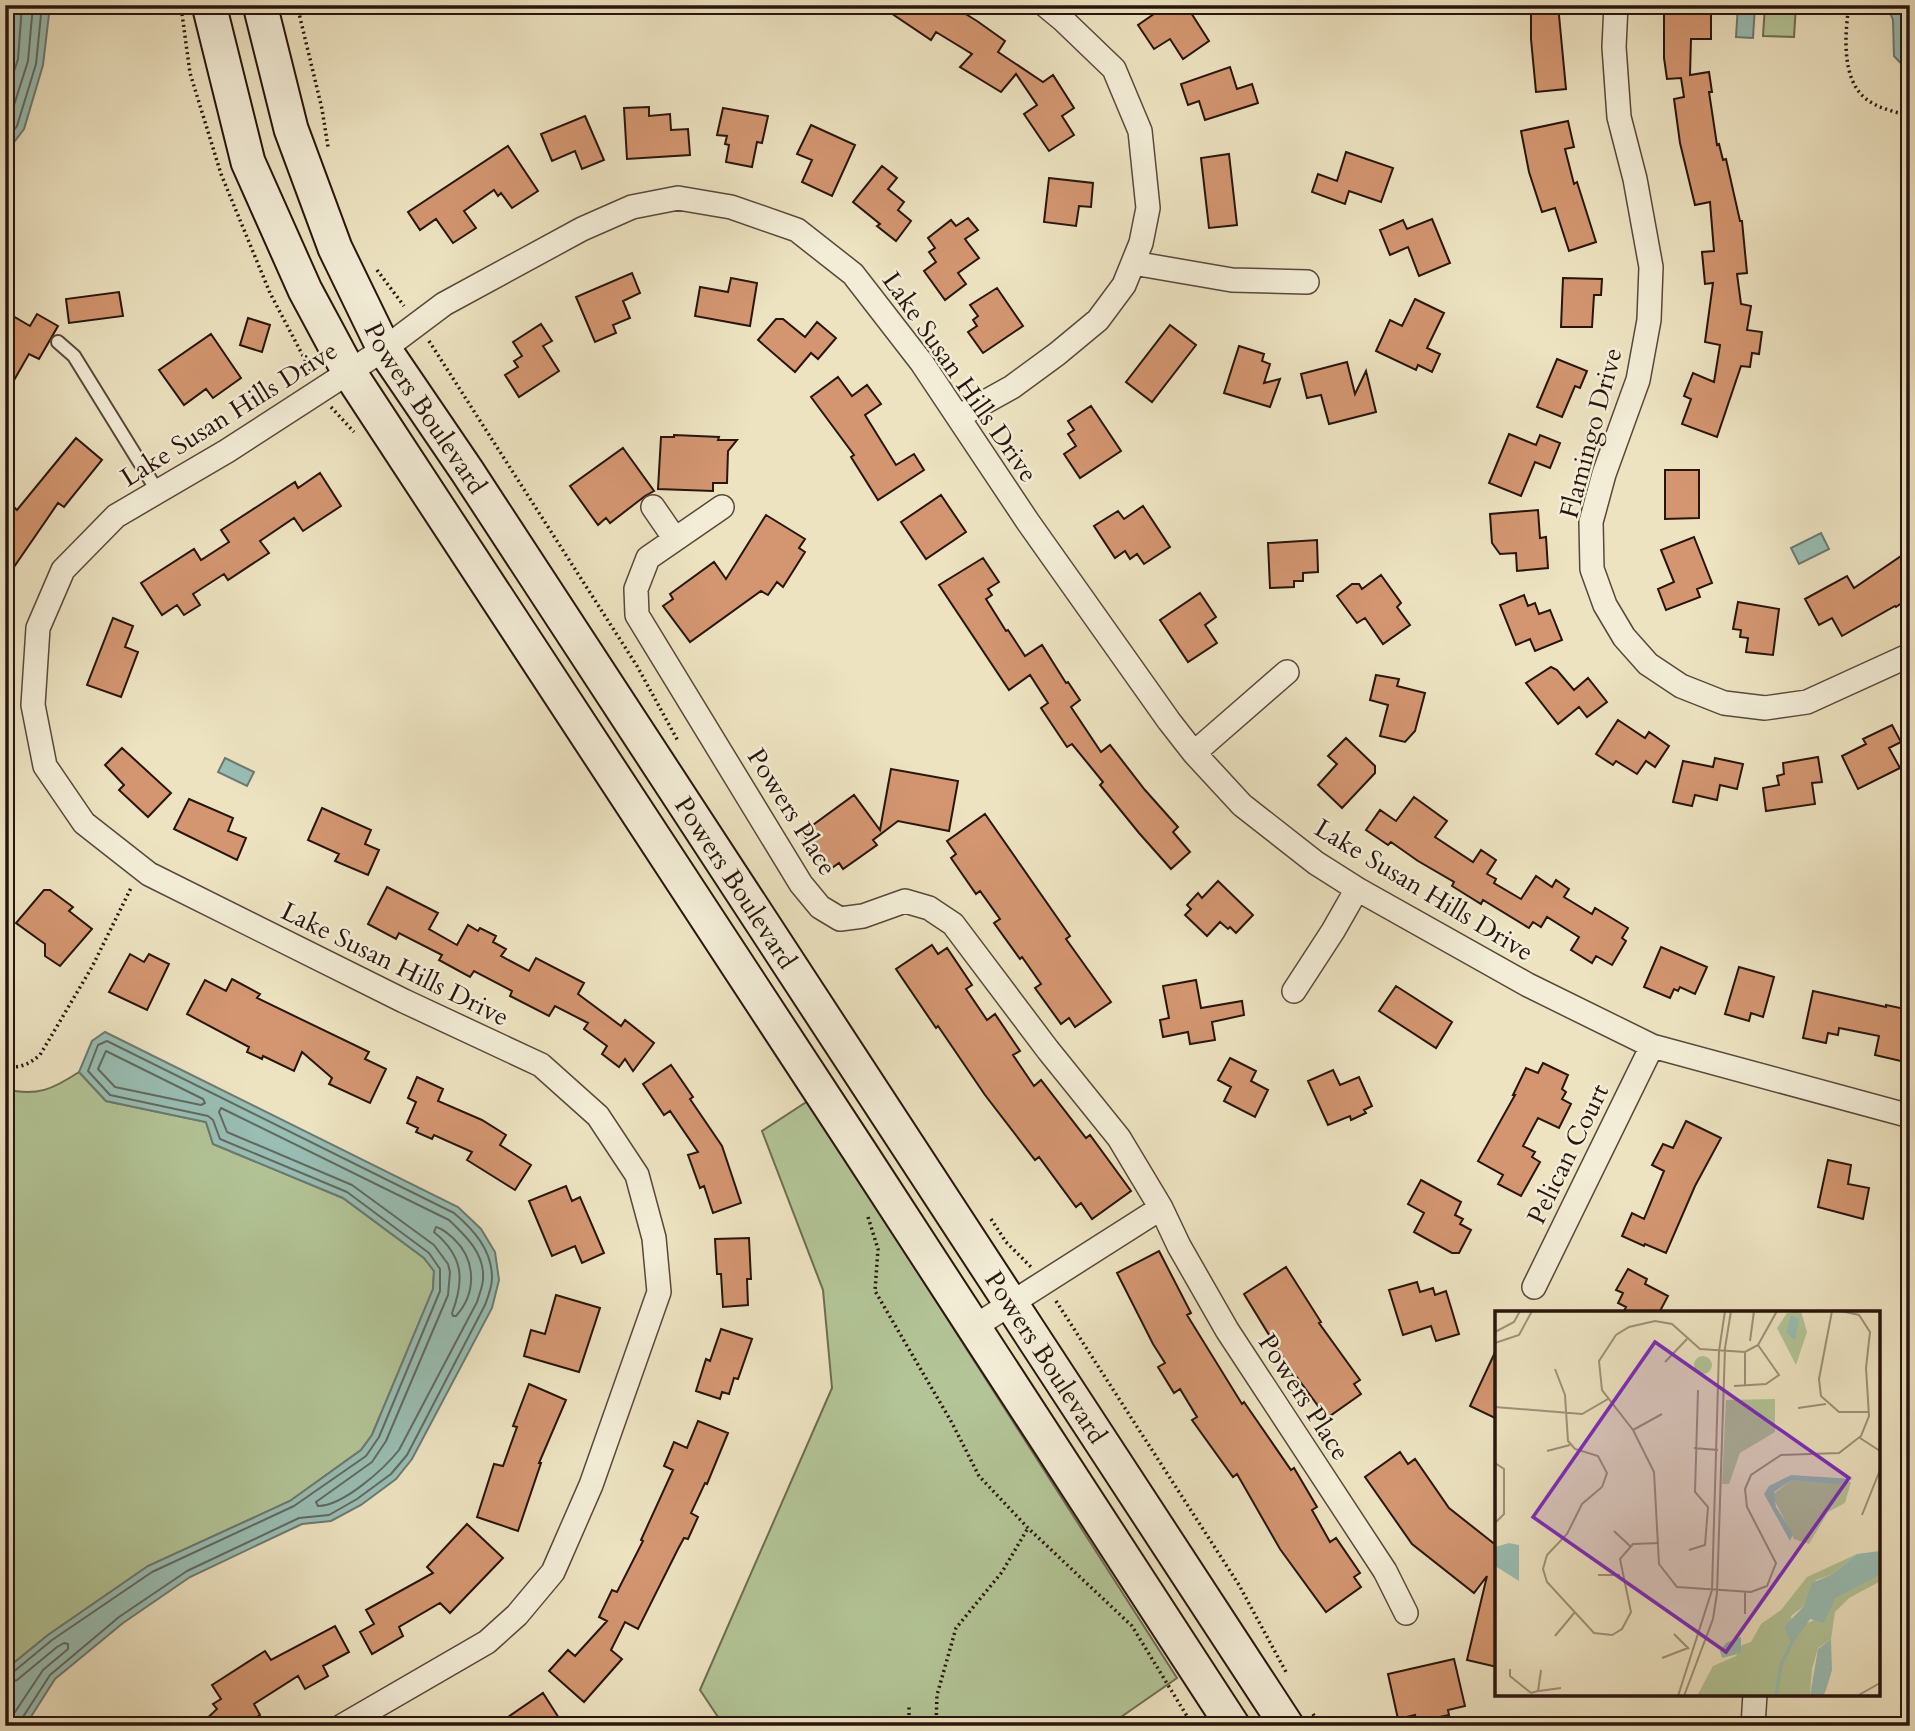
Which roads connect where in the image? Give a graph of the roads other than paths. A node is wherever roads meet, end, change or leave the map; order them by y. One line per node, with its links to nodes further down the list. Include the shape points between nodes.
1 (209, 5): 9 (main road, Powers Boulevard, via 248,162 305,290)
2 (260, 5): 8 (main road, Powers Boulevard, via 291,129 335,248)
3 (1616, 5): 15 (street, Flamingo Drive, via 1619,117 1651,267 1649,320 1638,380 1591,522 1592,569 1605,605 1624,638 1648,664 1681,686 1724,703 1765,708 1808,702)
4 (1061, 10): 5 (street, via 1114,69 1140,131 1148,208)
5 (1133, 263): 6 (street, via 1232,280); 10 (street, via 1124,285 1098,320 1012,387)
6 (1307, 282)
7 (58, 342): 11 (lane, via 74,356)
8 (384, 349): 9 (street, Lake Susan Hills Drive); 10 (street, Lake Susan Hills Drive, via 444,304 582,229 632,206 678,198 732,207 797,230 853,274); 24 (main road, Powers Boulevard)
9 (349, 372): 11 (street, Lake Susan Hills Drive); 25 (main road, Powers Boulevard)
10 (958, 417): 17 (street, Lake Susan Hills Drive)
11 (158, 492): 28 (street, Lake Susan Hills Drive, via 117,516 63,570 38,628 33,705 45,766 84,823 141,869 541,1065 598,1116 637,1175 654,1238 659,1292 591,1485 553,1572 487,1642)
12 (653, 507): 14 (street)
13 (722, 507): 14 (street, Powers Place)
14 (675, 539): 22 (street, Powers Place, via 648,558 636,589 637,615 801,884 820,907 840,919 905,901 929,908 954,924 1119,1138)
15 (1910, 656)
16 (1287, 672): 17 (street)
17 (1194, 753): 18 (street, Lake Susan Hills Drive, via 1242,805)
18 (1357, 889): 19 (street); 20 (street, Lake Susan Hills Drive, via 1528,985)
19 (1294, 990)
20 (1652, 1046): 21 (street, Lake Susan Hills Drive); 23 (street, Pelican Court)
21 (1910, 1116)
22 (1161, 1208): 24 (street); 26 (street, Powers Place, via 1227,1330 1385,1571)
23 (1534, 1286)
24 (1009, 1303): 25 (street); 30 (main road, Powers Boulevard)
25 (974, 1327): 29 (main road, Powers Boulevard)
26 (1406, 1613)
27 (1755, 1696): 31 (street)
28 (342, 1726)
29 (1233, 1726)
30 (1287, 1726)
31 (1754, 1726)

